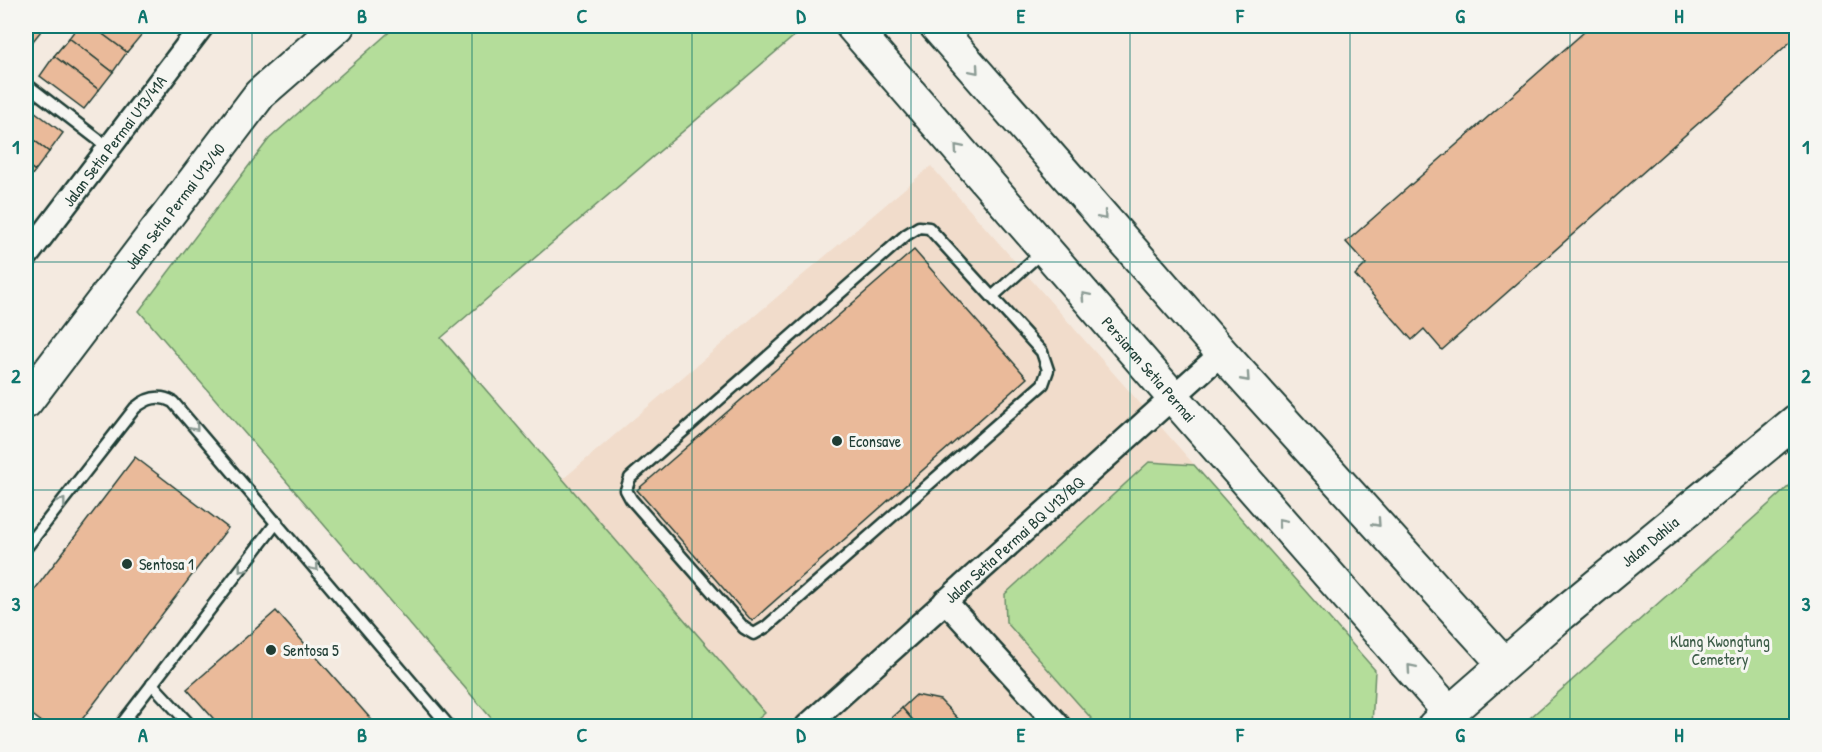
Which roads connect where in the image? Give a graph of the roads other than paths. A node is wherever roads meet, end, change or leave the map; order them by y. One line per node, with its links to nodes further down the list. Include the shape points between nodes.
1 (202, 26): 6 (street, Jalan Setia Permai U13/41A)
2 (338, 26): 12 (street, Jalan Setia Permai U13/40, via 260,94)
3 (852, 26): 7 (street, Persiaran Setia Permai, one-way to 3)
4 (936, 26): 10 (street, one-way to 10)
5 (26, 84): 6 (lane)
6 (109, 148): 8 (street, Jalan Setia Permai U13/41A)
7 (1045, 249): 9 (lane); 11 (street, Persiaran Setia Permai, one-way to 7)
8 (26, 257)
9 (992, 297): 9 (lane, via 1042,352 1048,370 1043,384 754,634 744,628 626,490 630,478 918,227 929,228)
10 (1222, 352): 11 (street, Jalan Setia Permai BQ U13/BQ); 17 (street, one-way to 17)
11 (1173, 397): 16 (street, Jalan Setia Permai BQ U13/BQ); 19 (street, Persiaran Setia Permai, one-way to 11)
12 (26, 402)
13 (1797, 421): 17 (street, Jalan Dahlia)
14 (277, 522): 15 (lane, one-way to 14, via 135,408 155,398 173,402); 18 (lane, one-way to 18); 23 (lane, one-way to 23)
15 (26, 548)
16 (945, 601): 20 (street); 24 (street, Jalan Setia Permai BQ U13/BQ)
17 (1504, 664): 19 (street, Jalan Dahlia)
18 (152, 684): 21 (lane); 22 (lane)
19 (1441, 719)
20 (1049, 723)
21 (120, 726)
22 (191, 726)
23 (449, 726)
24 (807, 726)

